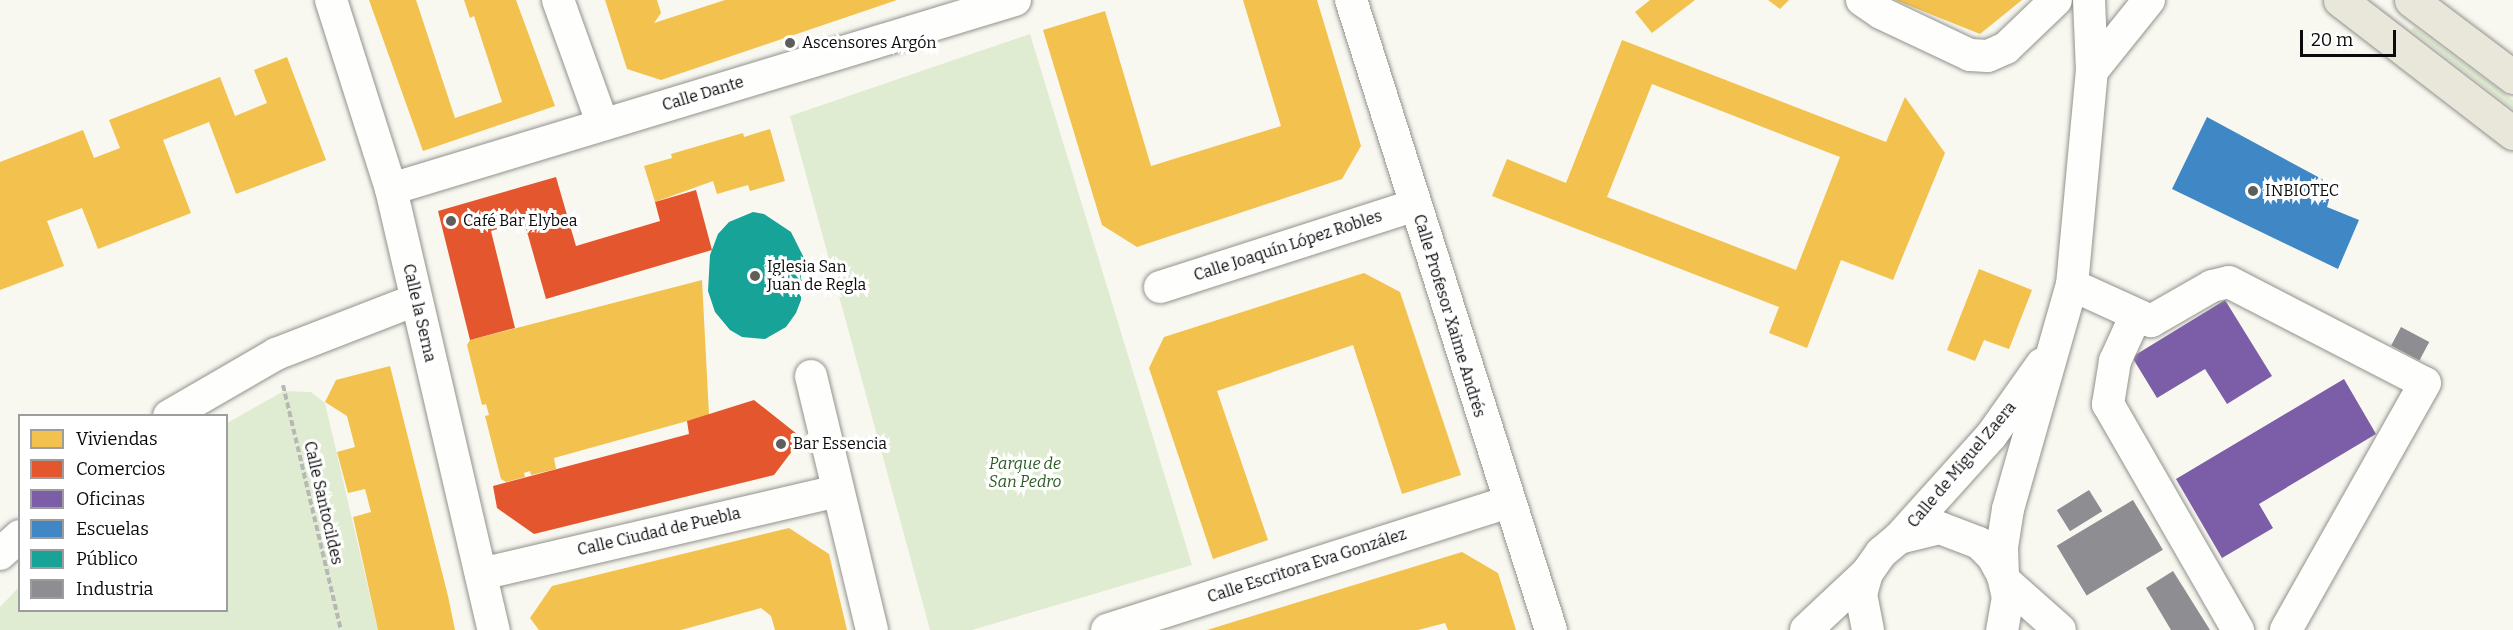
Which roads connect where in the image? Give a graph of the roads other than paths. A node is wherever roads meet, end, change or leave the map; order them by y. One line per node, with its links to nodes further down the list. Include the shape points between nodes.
1 (331, 0): 16 (street, Calle la Serna)
2 (558, 0): 14 (street)
3 (1351, 0): 17 (street, Calle Profesor Xaime Andrés)
4 (1863, 0): 11 (street, via 1881,14 1970,55 1988,56 2006,48)
5 (2056, 0): 11 (street)
6 (2089, 0): 12 (street, Calle de Miguel Zaera)
7 (2150, 0): 12 (street)
8 (2340, 0): 15 (main road)
9 (2411, 0): 13 (main road)
10 (996, 3): 14 (street, Calle Dante)
11 (2028, 26): 12 (street, via 2054,18 2075,26)
12 (2090, 56): 18 (street, Calle de Miguel Zaera)
13 (2513, 77)
14 (602, 122): 16 (street, Calle Dante)
15 (2513, 133)
16 (391, 189): 20 (street, Calle la Serna)
17 (1415, 205): 19 (street, Calle Joaquín López Robles); 26 (street, Calle Profesor Xaime Andrés)
18 (2072, 285): 21 (street); 22 (street, Calle de Miguel Zaera)
19 (1161, 287)
20 (415, 300): 24 (street, via 276,354); 31 (street, Calle la Serna)
21 (2136, 315): 41 (street, via 2115,362 2108,404); 42 (street, via 2151,321 2212,286 2229,282 2425,382)
22 (2061, 329): 28 (street, Calle de Miguel Zaera, via 2036,375 1991,436); 32 (street, Calle de Miguel Zaera, via 2008,509 2002,548)
23 (812, 376): 25 (street)
24 (172, 414)
25 (837, 491): 31 (street, Calle Ciudad de Puebla); 34 (street)
26 (1508, 502): 35 (street, Calle Escritora Eva González); 36 (street, Calle Profesor Xaime Andrés)
27 (18, 538): 29 (street)
28 (1899, 538): 30 (street, Calle de Miguel Zaera, via 1881,553); 32 (street, via 1919,530 1940,528 1960,533 1979,543)
29 (0, 554)
30 (1867, 573): 37 (street); 38 (street, via 1862,594)
31 (481, 574): 33 (street, Calle la Serna)
32 (2005, 579): 39 (street, Calle de Miguel Zaera, via 2006,618); 40 (street)
33 (494, 630)
34 (873, 630)
35 (1107, 630)
36 (1551, 630)
37 (1806, 630)
38 (1868, 630)
39 (2001, 630)
40 (2060, 630)
41 (2238, 630)
42 (2286, 630)

